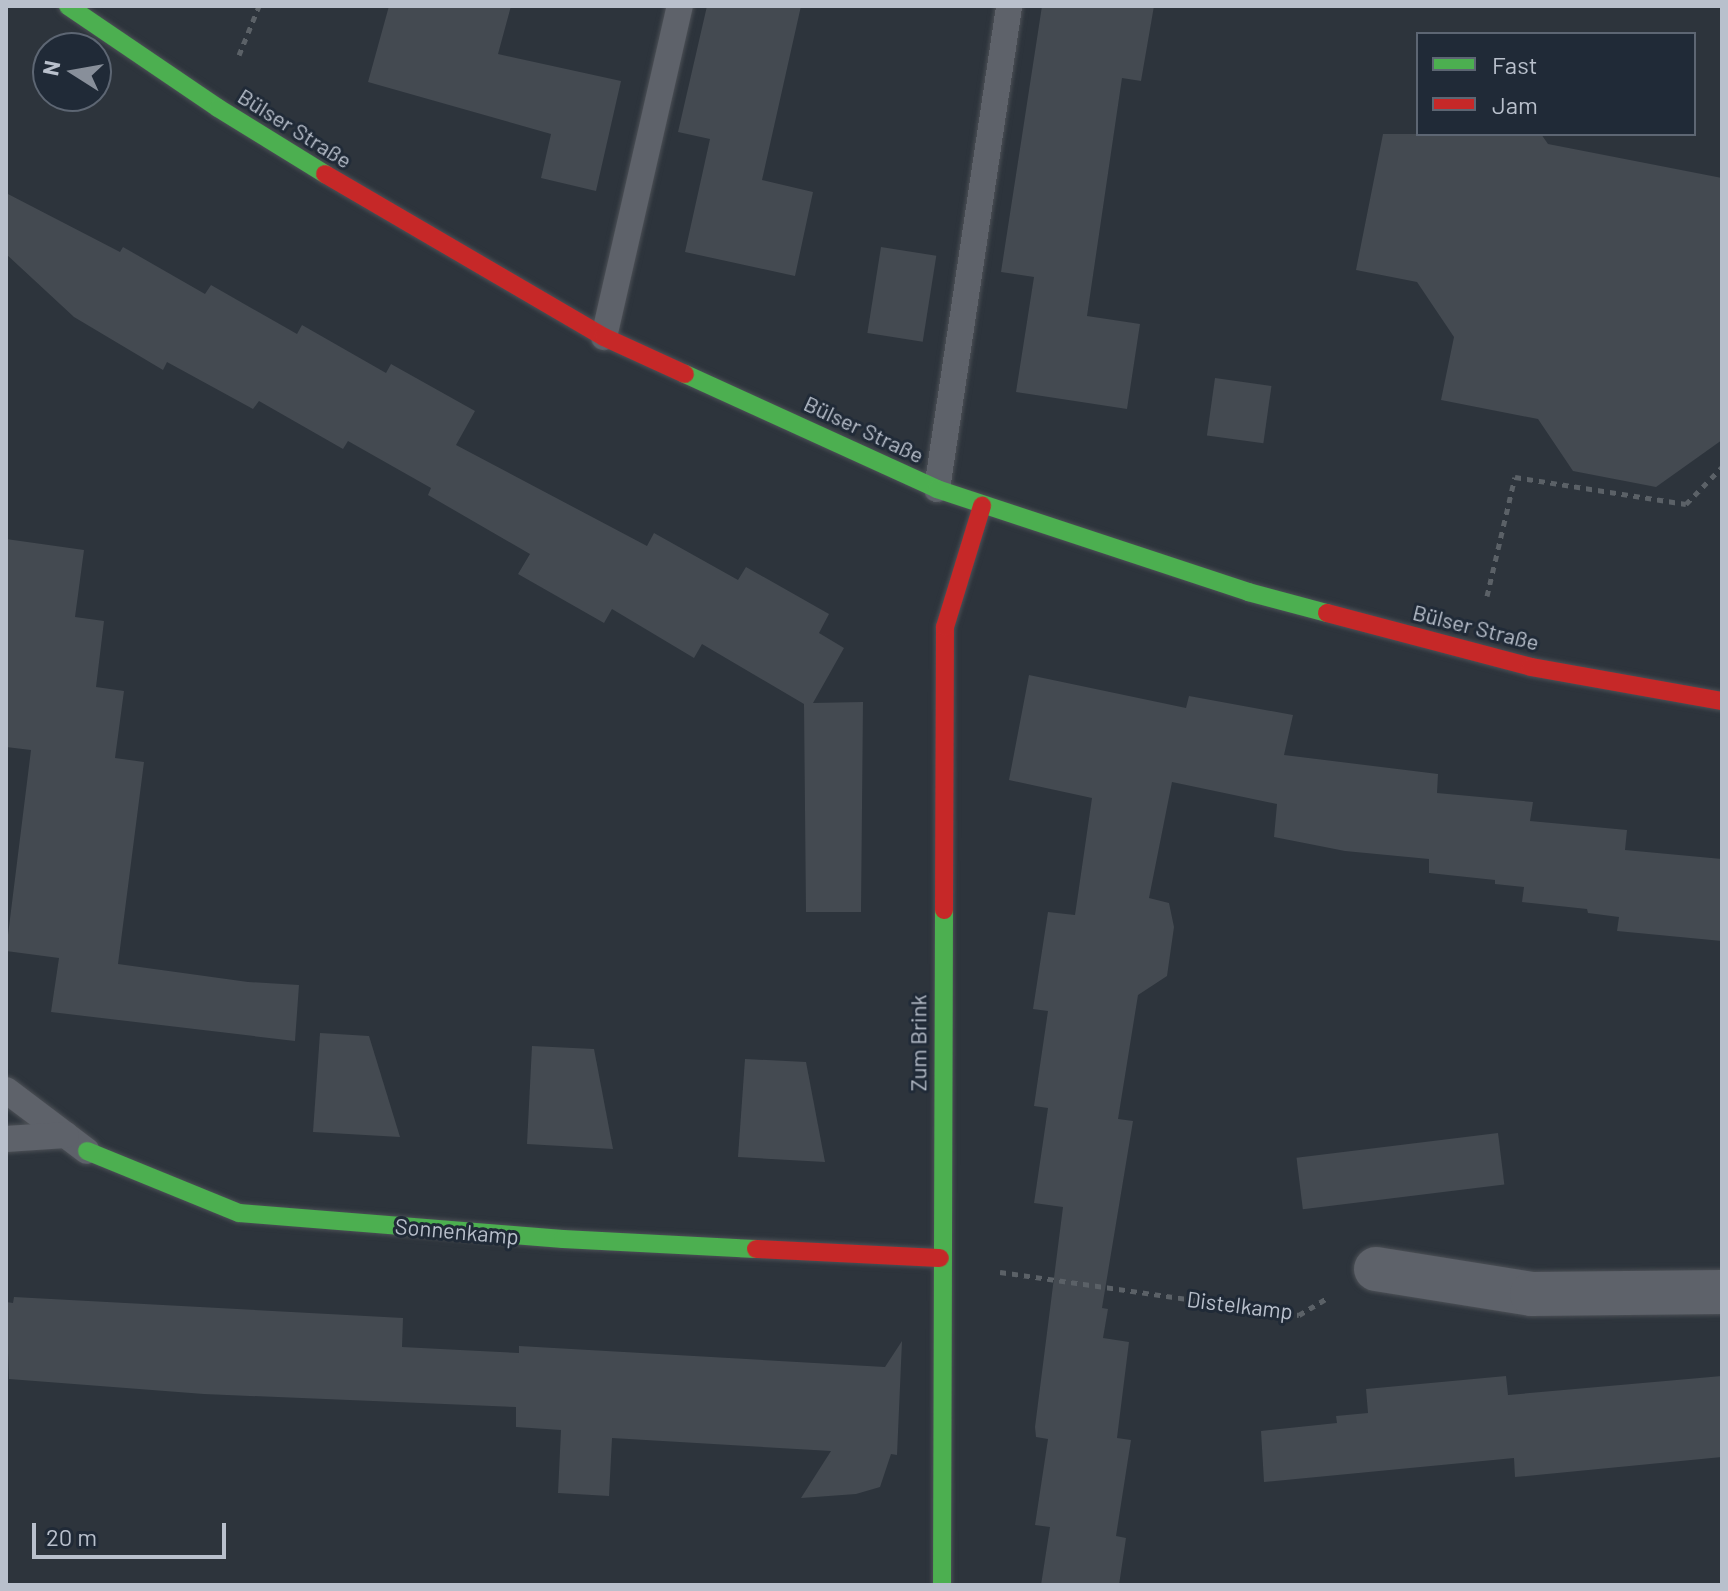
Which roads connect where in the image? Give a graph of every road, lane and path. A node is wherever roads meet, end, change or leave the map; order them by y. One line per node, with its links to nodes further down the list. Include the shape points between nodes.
1 (68, 6): 4 (street, Bülser Straße, via 347,188)
2 (680, 6): 4 (lane)
3 (1009, 6): 6 (lane)
4 (604, 337): 6 (street, Bülser Straße)
5 (1722, 467): 8 (path, via 1686,504 1515,477)
6 (937, 489): 7 (street, Bülser Straße)
7 (982, 506): 8 (street, Bülser Straße, via 1248,592); 14 (street, Zum Brink, via 945,627)
8 (1474, 651): 9 (street, Bülser Straße, via 1531,667)
9 (1722, 701)
10 (6, 1090): 11 (lane, Sonnenkamp)
11 (66, 1135): 12 (lane); 13 (lane, Sonnenkamp)
12 (6, 1139)
13 (87, 1151): 14 (street, Sonnenkamp, via 239,1213 563,1239)
14 (940, 1258): 15 (path, Distelkamp, via 1299,1315); 17 (street, Zum Brink)
15 (1376, 1269): 16 (street, via 1532,1294)
16 (1722, 1292)
17 (942, 1585)

